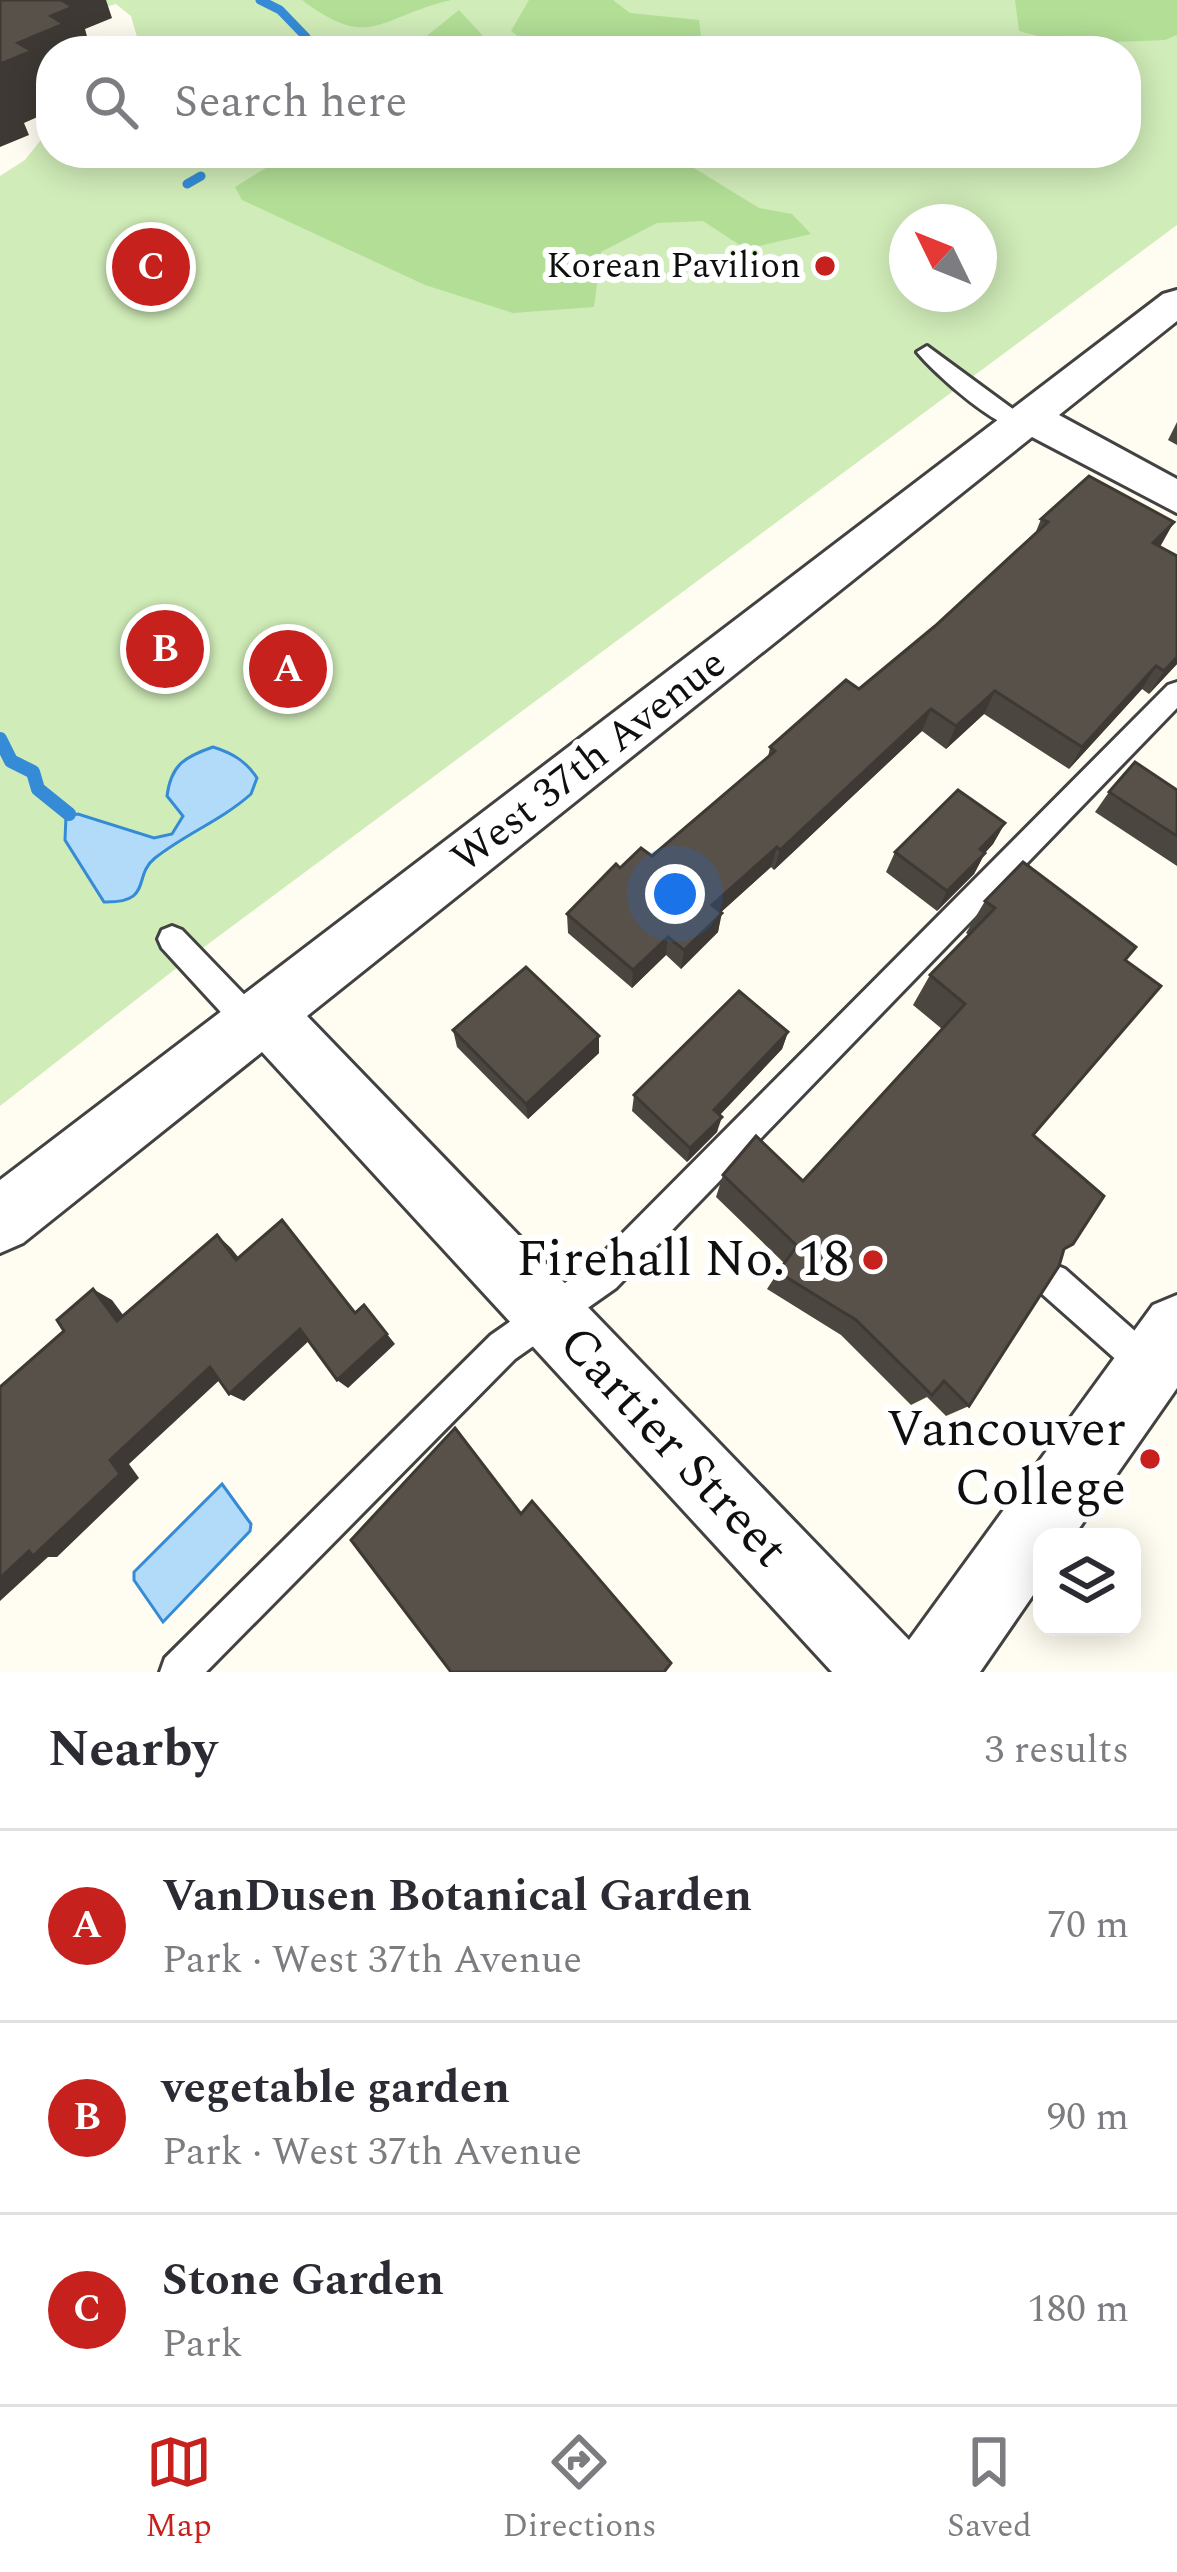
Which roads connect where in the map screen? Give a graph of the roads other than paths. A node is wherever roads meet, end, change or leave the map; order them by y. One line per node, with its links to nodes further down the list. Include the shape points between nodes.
1 (1177, 302): 3 (street, West 37th Avenue)
2 (927, 352): 3 (lane, via 985,402)
3 (1026, 421): 4 (street); 7 (street, West 37th Avenue)
4 (1177, 498)
5 (1177, 692): 10 (lane, via 604,1276)
6 (172, 939): 7 (lane)
7 (258, 1018): 8 (street, West 37th Avenue); 10 (street, Cartier Street)
8 (0, 1220)
9 (1053, 1282): 11 (lane)
10 (550, 1317): 12 (lane, via 503,1347); 13 (street, Cartier Street)
11 (1163, 1348): 14 (street)
12 (179, 1672)
13 (885, 1672)
14 (933, 1672)

